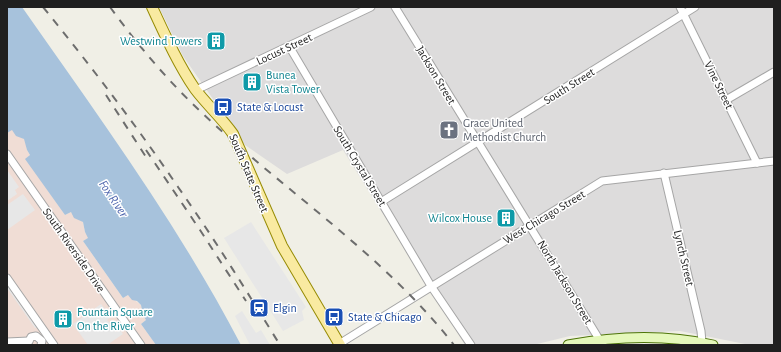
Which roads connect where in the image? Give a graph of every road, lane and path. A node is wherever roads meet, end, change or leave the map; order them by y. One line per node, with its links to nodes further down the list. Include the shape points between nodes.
1 (152, 7): 9 (main road, South State Street, via 172,49)
2 (371, 7): 7 (street, Locust Street)
3 (395, 7): 11 (street, Jackson Street)
4 (680, 7): 6 (street, Vine Street)
5 (695, 7): 6 (street, South Street)
6 (683, 14): 10 (street, Vine Street); 11 (street, South Street)
7 (289, 46): 9 (street, Locust Street); 16 (street, South Crystal Street)
8 (774, 72): 10 (street)
9 (196, 90): 27 (main road, South State Street, via 225,121 233,134 282,246)
10 (726, 100): 14 (street, Vine Street)
11 (477, 142): 16 (street, South Street); 17 (street, Jackson Street)
12 (7, 154): 26 (street, South Riverside Drive)
13 (774, 161): 14 (street, West Chicago Street)
14 (757, 163): 15 (street, West Chicago Street)
15 (664, 173): 17 (street, West Chicago Street, via 602,182); 24 (street, Lynch Street, via 701,331)
16 (381, 202): 19 (street, South Crystal Street)
17 (530, 225): 19 (street, West Chicago Street); 20 (street, North Jackson Street)
18 (7, 278): 21 (street)
19 (431, 286): 27 (street, West Chicago Street); 28 (street, South Crystal Street)
20 (599, 339): 24 (main road, via 684,339); 29 (main road)
21 (43, 341): 23 (street, via 35,336 31,337); 25 (street)
22 (7, 342): 23 (street)
23 (30, 343)
24 (700, 344): 30 (main road)
25 (54, 345)
26 (141, 345)
27 (339, 345)
28 (472, 345)
29 (568, 345)
30 (713, 345)

